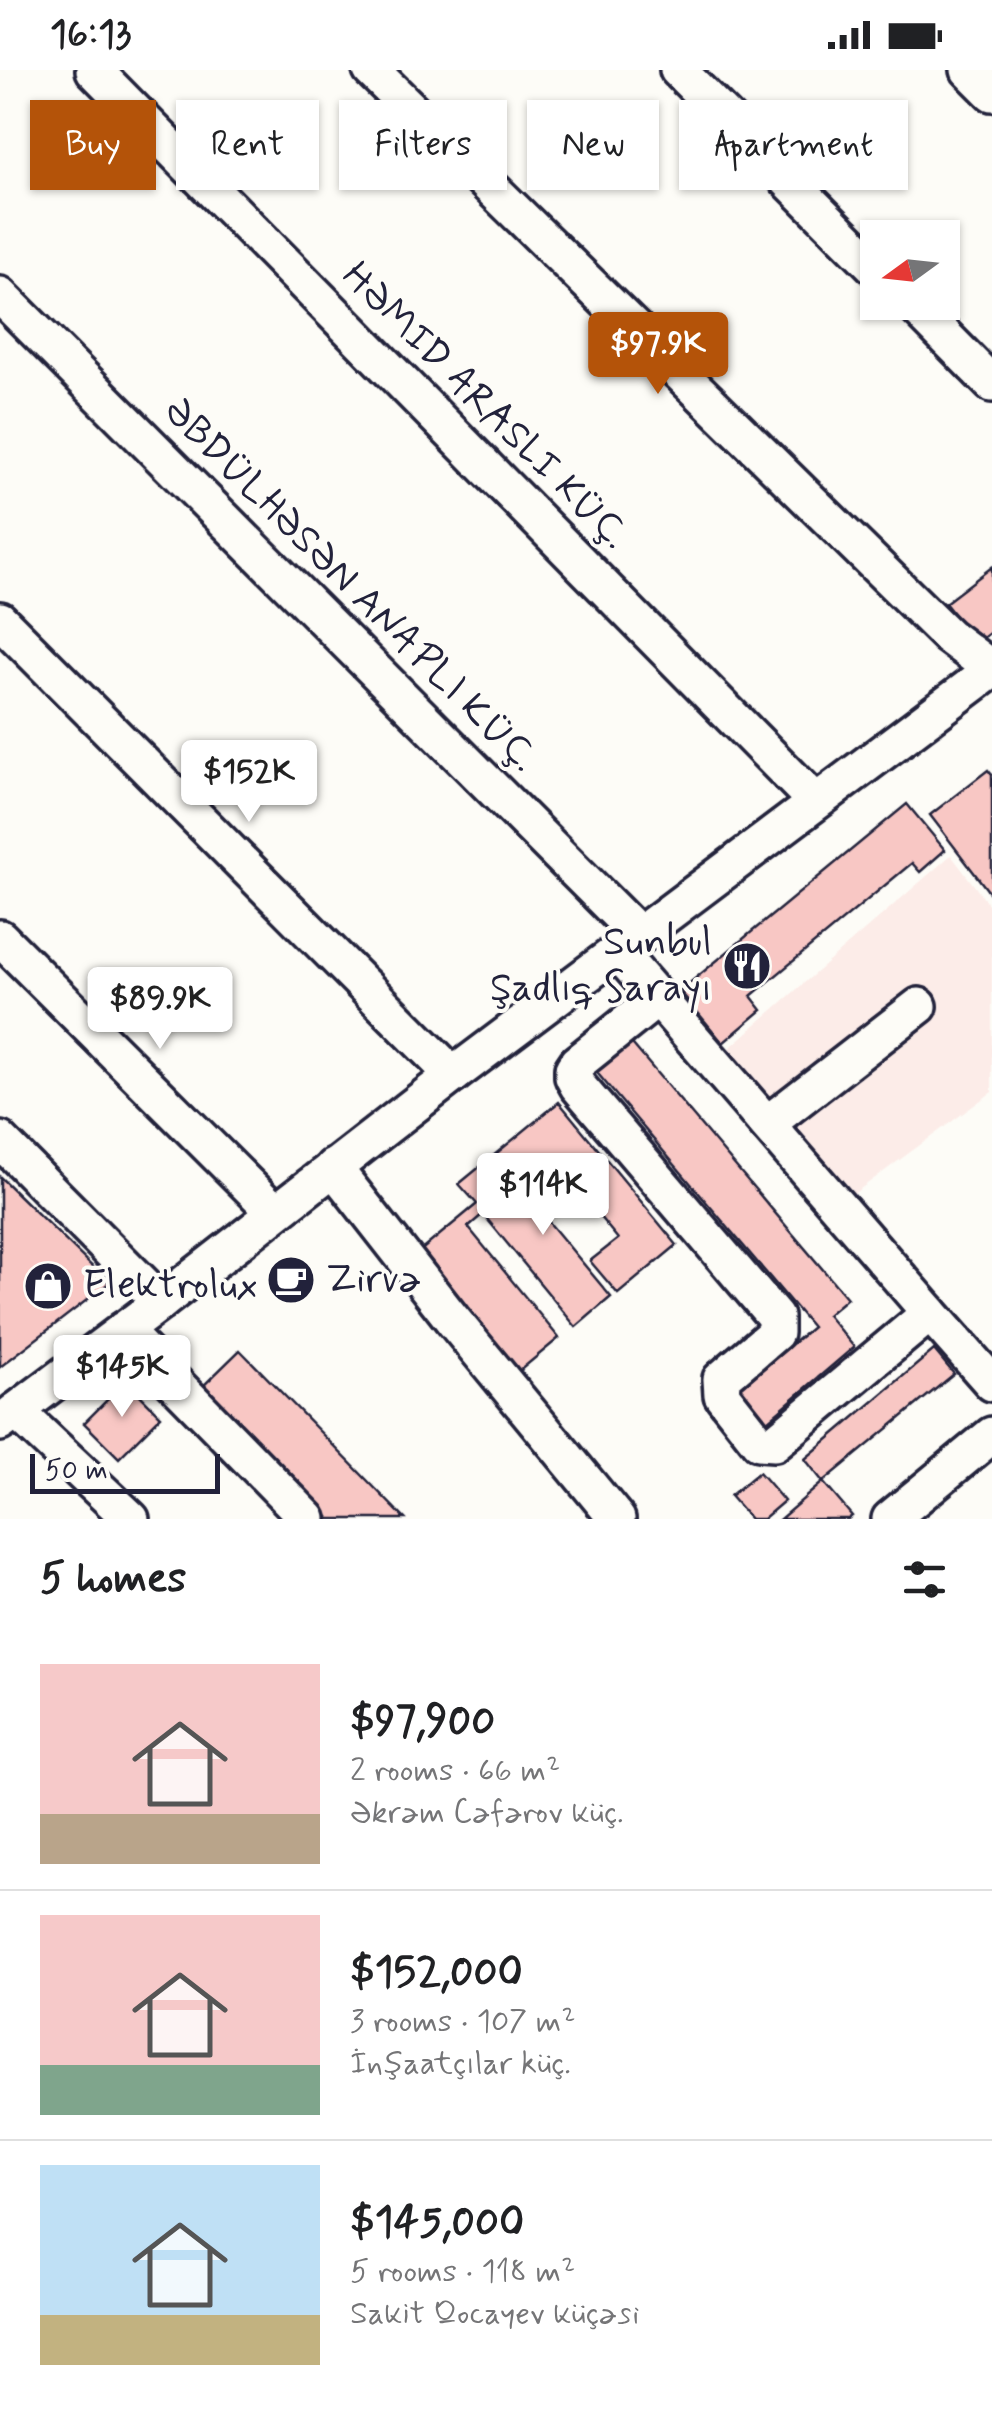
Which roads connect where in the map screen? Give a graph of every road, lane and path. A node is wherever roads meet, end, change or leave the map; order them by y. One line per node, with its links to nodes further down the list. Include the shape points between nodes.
1 (94, 70): 12 (street)
2 (371, 70): 11 (street, via 948,636)
3 (678, 70): 6 (street)
4 (969, 70): 5 (street)
5 (992, 93)
6 (860, 252)
7 (0, 295): 14 (street)
8 (928, 320): 9 (street)
9 (992, 384)
10 (0, 620): 17 (street)
11 (992, 669): 12 (street)
12 (815, 801): 14 (street)
13 (0, 938): 21 (street)
14 (629, 944): 15 (street); 17 (street)
15 (658, 998): 18 (street); 23 (street, via 577,1063 573,1077 775,1318 775,1333 721,1378 722,1396 759,1442 774,1443)
16 (919, 1006): 18 (street)
17 (453, 1075): 20 (street)
18 (767, 1124): 23 (street)
19 (0, 1140): 22 (street)
20 (333, 1167): 21 (street); 30 (street)
21 (275, 1212): 22 (street)
22 (161, 1302): 24 (street)
23 (930, 1313): 25 (street)
24 (123, 1330): 26 (street); 29 (street)
25 (992, 1383)
26 (4, 1420): 28 (street)
27 (992, 1435): 31 (street)
28 (131, 1519)
29 (308, 1519)
30 (617, 1519)
31 (890, 1519)

